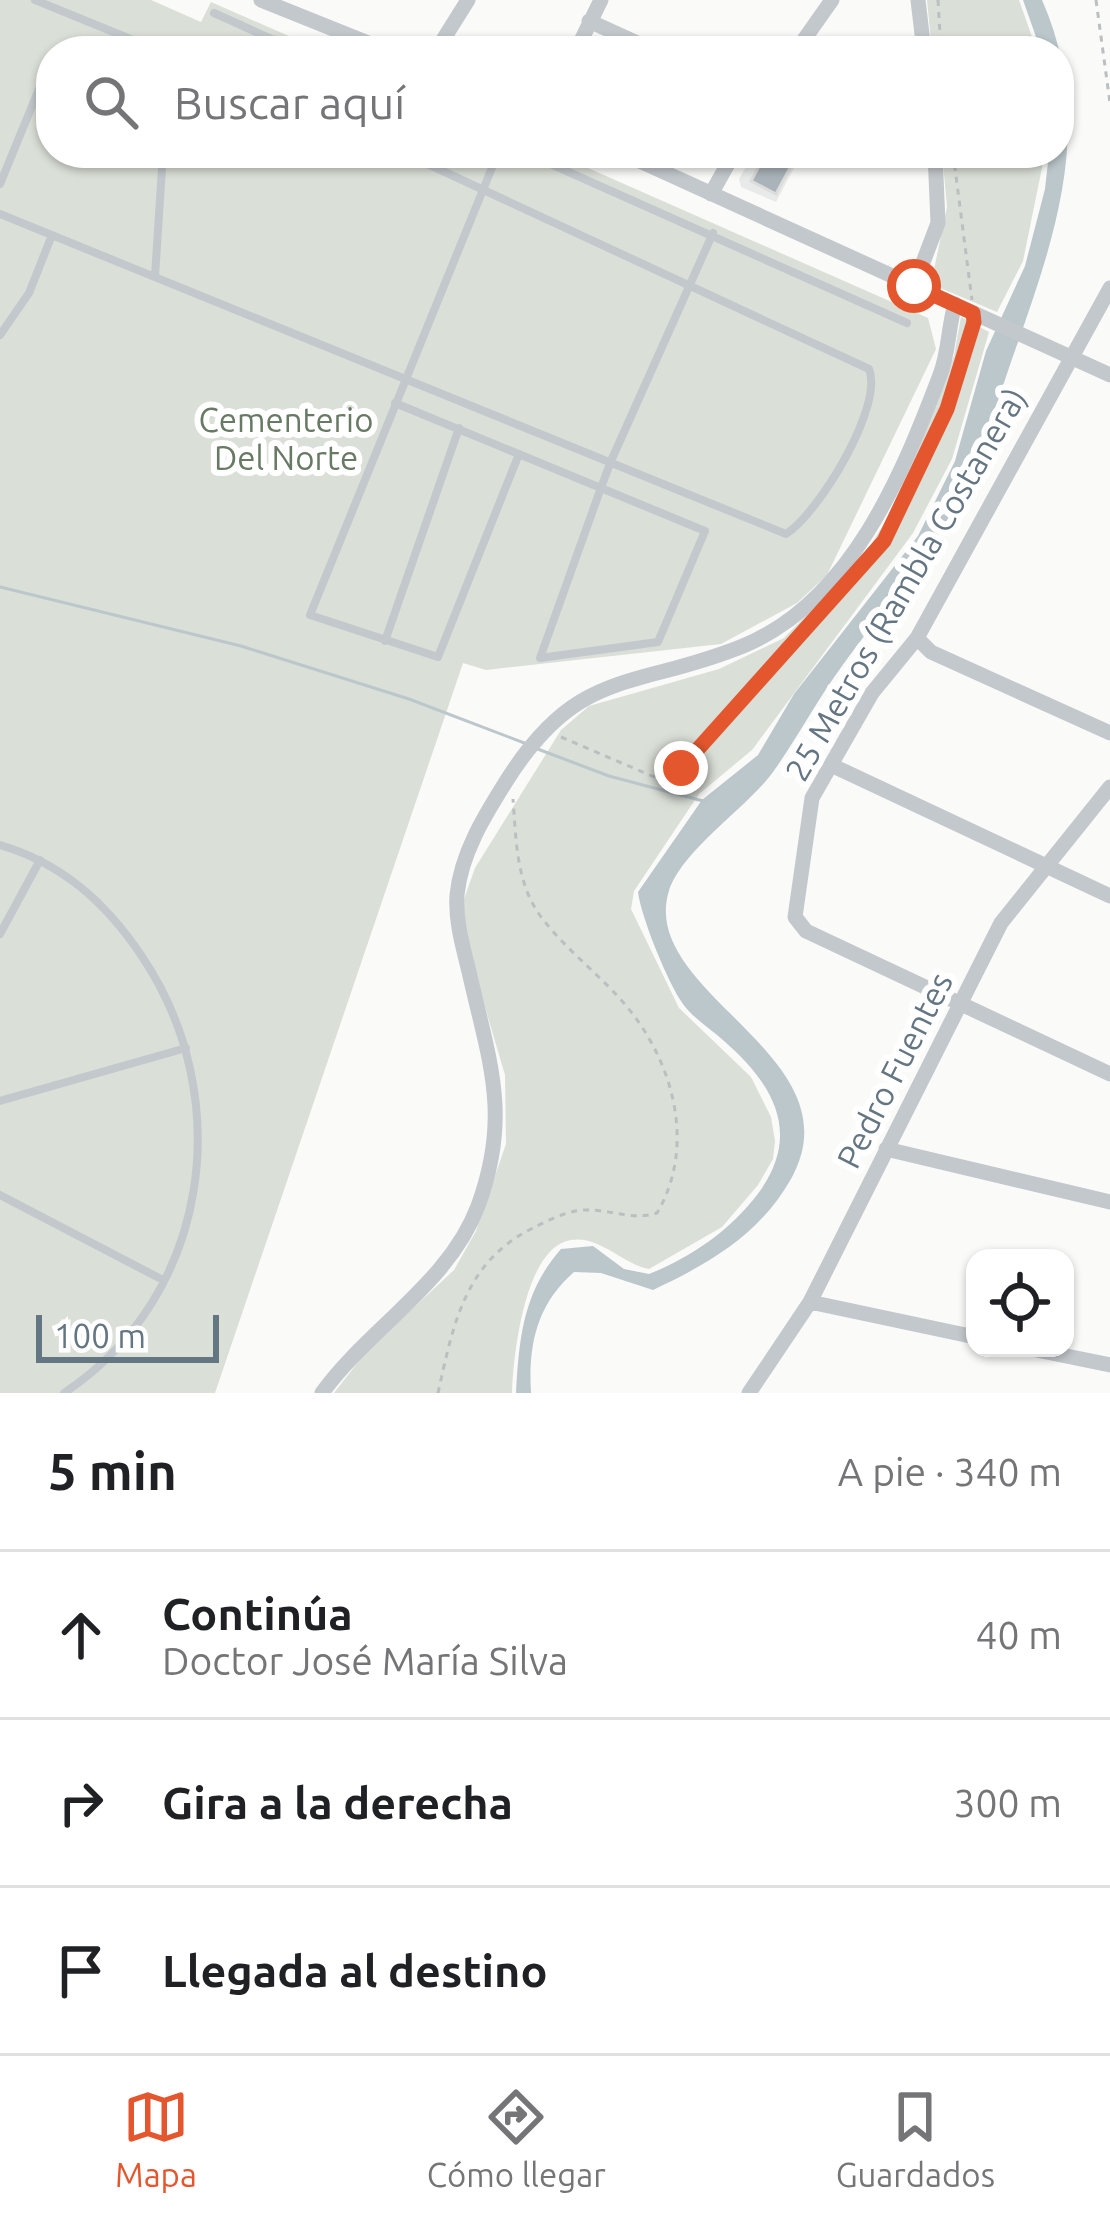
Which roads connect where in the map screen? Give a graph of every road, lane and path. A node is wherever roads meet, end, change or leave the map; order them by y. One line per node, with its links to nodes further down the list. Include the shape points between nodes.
1 (34, 0): 11 (lane)
2 (261, 0): 13 (street)
3 (468, 0): 14 (street)
4 (602, 0): 10 (street)
5 (918, 0): 18 (street)
6 (938, 0): 19 (path)
7 (1096, 0): 21 (path)
8 (826, 1): 17 (street)
9 (214, 13): 12 (lane)
10 (589, 21): 15 (street); 16 (street)
11 (123, 36)
12 (265, 36)
13 (351, 36)
14 (445, 36)
15 (582, 36)
16 (622, 36)
17 (805, 36)
18 (922, 36)
19 (940, 36)
20 (36, 96): 30 (lane)
21 (1110, 103)
22 (162, 168): 36 (lane)
23 (439, 168): 31 (lane)
24 (492, 168): 31 (lane)
25 (561, 168): 34 (lane)
26 (655, 168): 32 (street)
27 (726, 168): 32 (street)
28 (935, 168): 38 (street, via 938,224)
29 (956, 168): 41 (path)
30 (0, 184)
31 (482, 193): 37 (lane); 46 (lane)
32 (711, 194): 38 (street)
33 (0, 214): 35 (lane)
34 (713, 233): 37 (lane); 42 (lane)
35 (52, 236): 36 (lane); 43 (lane, via 29,293)
36 (155, 276): 46 (lane)
37 (688, 285): 50 (lane); 50 (lane, via 869,369 874,383 861,426 811,512 786,534)
38 (914, 286): 40 (street)
39 (1110, 288): 44 (street, 25 Metros (Rambla Costanera))
40 (955, 304): 41 (street); 79 (street, via 940,374 860,548 819,597 747,644 624,678 545,725 476,831 457,901 500,1122 477,1210 444,1261)
41 (981, 316): 44 (street); 52 (path, via 908,498)
42 (907, 323)
43 (0, 334)
44 (1071, 357): 45 (street); 54 (street, 25 Metros (Rambla Costanera))
45 (1110, 375)
46 (404, 381): 47 (lane); 50 (lane)
47 (394, 403): 48 (lane); 55 (lane, via 310,606 315,621)
48 (459, 428): 49 (lane); 55 (lane)
49 (519, 454): 51 (lane); 55 (lane, via 438,657)
50 (611, 461): 51 (lane)
51 (602, 485): 51 (lane, via 563,593 540,658 658,642 705,531)
52 (853, 575)
53 (822, 609): 57 (path, via 681,768 659,779 572,739 558,736)
54 (916, 638): 56 (street); 58 (street, 25 Metros (Rambla Costanera))
55 (385, 641)
56 (1110, 734)
57 (549, 747)
58 (831, 765): 63 (street); 66 (street, 25 Metros (Rambla Costanera), via 808,814 796,925)
59 (1110, 788): 63 (street, Pedro Fuentes)
60 (513, 799): 80 (path, via 523,881 539,914 630,1010 664,1066 678,1146 657,1213 568,1214 511,1239 484,1261 454,1320)
61 (0, 845): 62 (lane)
62 (40, 860): 65 (lane); 67 (lane, via 72,877 131,940 174,1010)
63 (1047, 865): 64 (street); 66 (street, Pedro Fuentes, via 1001,923)
64 (1110, 896)
65 (0, 934)
66 (962, 1006): 68 (street); 70 (street, Pedro Fuentes)
67 (186, 1048): 69 (lane); 73 (lane, via 199,1101 199,1163)
68 (1110, 1074)
69 (0, 1101)
70 (886, 1149): 72 (street); 74 (street, Pedro Fuentes)
71 (0, 1195): 73 (lane)
72 (1110, 1202)
73 (164, 1280): 78 (lane, via 116,1346)
74 (810, 1302): 75 (street); 81 (street, Pedro Fuentes)
75 (966, 1335)
76 (1068, 1357): 77 (street)
77 (1110, 1366)
78 (64, 1393)
79 (322, 1393)
80 (438, 1393)
81 (749, 1393)

